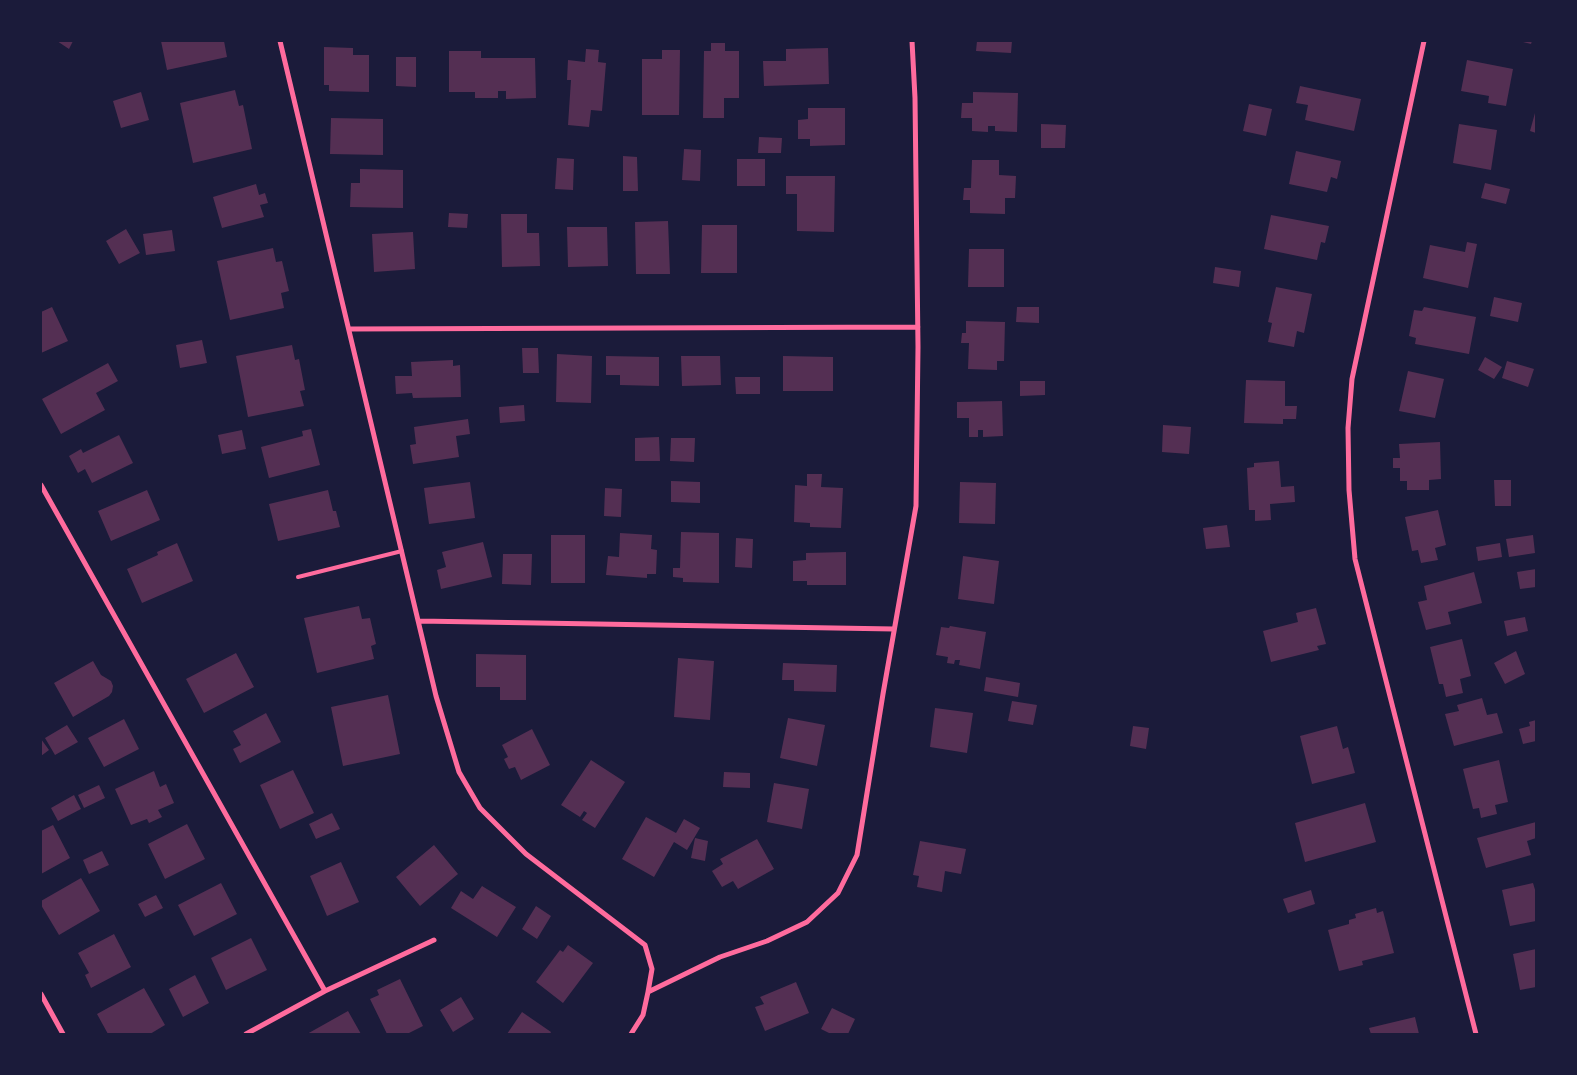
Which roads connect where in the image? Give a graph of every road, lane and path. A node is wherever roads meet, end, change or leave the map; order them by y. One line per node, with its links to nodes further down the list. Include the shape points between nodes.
1 (280, 41): 5 (street)
2 (912, 41): 4 (street)
3 (1424, 41): 19 (street, via 1352,379 1348,428 1349,490 1354,559)
4 (918, 327): 5 (street); 11 (street, via 916,506)
5 (350, 329): 8 (street)
6 (41, 485): 7 (street)
7 (43, 492): 13 (street)
8 (402, 551): 9 (lane); 10 (street)
9 (298, 577)
10 (419, 621): 11 (street); 14 (street, via 436,696 459,772 480,808 526,854 645,946 652,969)
11 (894, 629): 14 (street, via 857,855 838,893 807,922 767,941 720,957)
12 (434, 940): 13 (street)
13 (325, 991): 17 (street)
14 (648, 992): 18 (street, via 643,1015)
15 (41, 994): 16 (street)
16 (63, 1034)
17 (246, 1034)
18 (631, 1034)
19 (1476, 1034)

